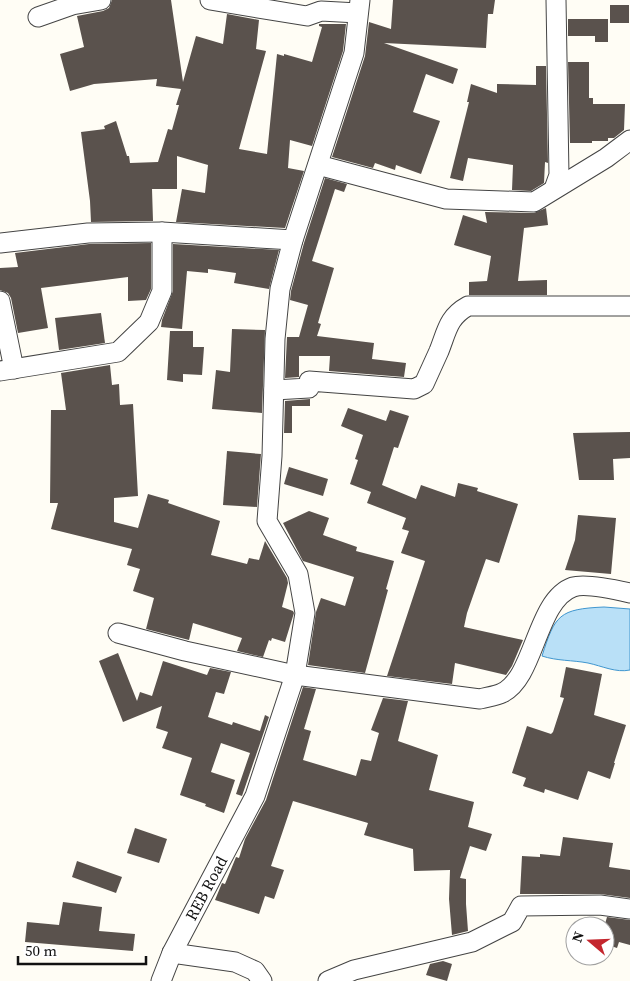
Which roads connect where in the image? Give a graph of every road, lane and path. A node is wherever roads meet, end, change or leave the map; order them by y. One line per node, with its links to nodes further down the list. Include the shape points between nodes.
1 (102, 0): 5 (street, via 72,5)
2 (210, 0): 4 (street, via 307,16)
3 (556, 0): 8 (street, via 560,175)
4 (359, 6): 7 (street, REB Road, via 354,53)
5 (38, 17)
6 (630, 140): 8 (street)
7 (318, 165): 8 (street, via 446,198 534,202); 10 (street, REB Road)
8 (554, 189)
9 (162, 232): 10 (street); 11 (street, via 88,233); 14 (street, via 162,292 149,322 118,352)
10 (294, 240): 15 (street, REB Road, via 280,289)
11 (0, 243)
12 (0, 302): 14 (street)
13 (630, 306): 15 (street, via 468,306 458,311 449,323 424,384 414,389 309,381 309,388)
14 (7, 370)
15 (274, 390): 18 (street, REB Road, via 267,521 298,574 305,612)
16 (630, 593): 18 (street, via 574,586 562,594 547,614 518,680 503,693 480,699)
17 (118, 633): 18 (street)
18 (295, 675): 20 (street, REB Road, via 255,796)
19 (630, 909): 23 (street, via 600,905 521,906 512,922 472,942 354,970)
20 (172, 953): 21 (street, REB Road); 22 (street, via 235,962 255,971)
21 (161, 981)
22 (262, 981)
23 (328, 981)

